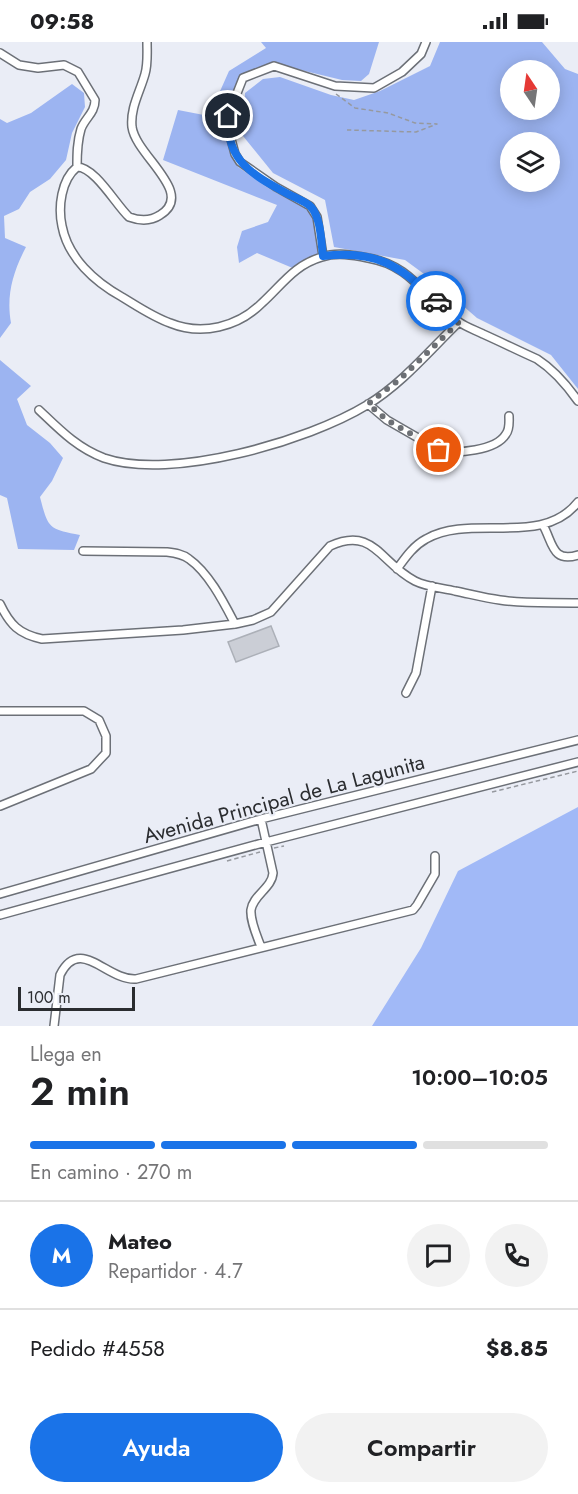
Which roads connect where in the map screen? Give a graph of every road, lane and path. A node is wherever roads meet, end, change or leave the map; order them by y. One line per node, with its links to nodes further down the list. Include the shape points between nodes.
1 (147, 42): 6 (street, via 147,66 133,108 132,126 138,144 171,189 173,202 157,217 137,220 129,217 94,174)
2 (426, 42): 7 (street, via 402,72 374,88 335,86 274,66 243,78 228,116 235,154 240,162 276,187 310,206 317,217)
3 (0, 53): 6 (street, via 19,65 64,65 78,72 95,105 82,129)
4 (337, 94): 5 (path, via 355,108 388,113 416,123 437,124 416,132)
5 (346, 130)
6 (77, 167): 7 (street, via 65,186 60,214 75,256 97,281 169,323 201,329 234,323 256,309 294,272)
7 (323, 256): 8 (street, via 355,256 397,267)
8 (459, 322): 9 (street, via 537,359 554,372); 10 (street)
9 (578, 401)
10 (368, 404): 11 (street, via 314,430 238,452 194,461 142,465 105,458 81,447); 12 (street, via 387,420 448,452 498,442 506,436)
11 (39, 410)
12 (509, 416)
13 (578, 502): 14 (street, via 565,515)
14 (543, 525): 16 (street, via 556,553); 17 (street, via 454,531 426,538)
15 (83, 551): 23 (street, via 167,552 189,558 218,591)
16 (578, 555)
17 (397, 569): 18 (street); 23 (street, via 363,540 342,541 330,546 271,612)
18 (432, 586): 19 (street, via 501,600); 24 (street, via 416,673)
19 (578, 603)
20 (0, 604): 21 (street)
21 (6, 617): 22 (street); 23 (street, via 27,636 42,639)
22 (0, 623)
23 (235, 624)
24 (406, 693)
25 (0, 711): 28 (street, via 84,711 99,720 106,736 106,753 91,770)
26 (578, 740): 29 (street, Avenida Principal de La Lagunita)
27 (578, 762): 30 (street, Avenida Principal de La Lagunita)
28 (0, 806)
29 (261, 819): 30 (street); 32 (street, Avenida Principal de La Lagunita)
30 (267, 842): 33 (street, Avenida Principal de La Lagunita); 34 (street, via 273,879 250,912)
31 (435, 856): 34 (street, via 435,874 413,910)
32 (0, 894)
33 (0, 915)
34 (261, 947): 35 (street, via 129,979 84,957 76,958 60,975)
35 (54, 1026)

